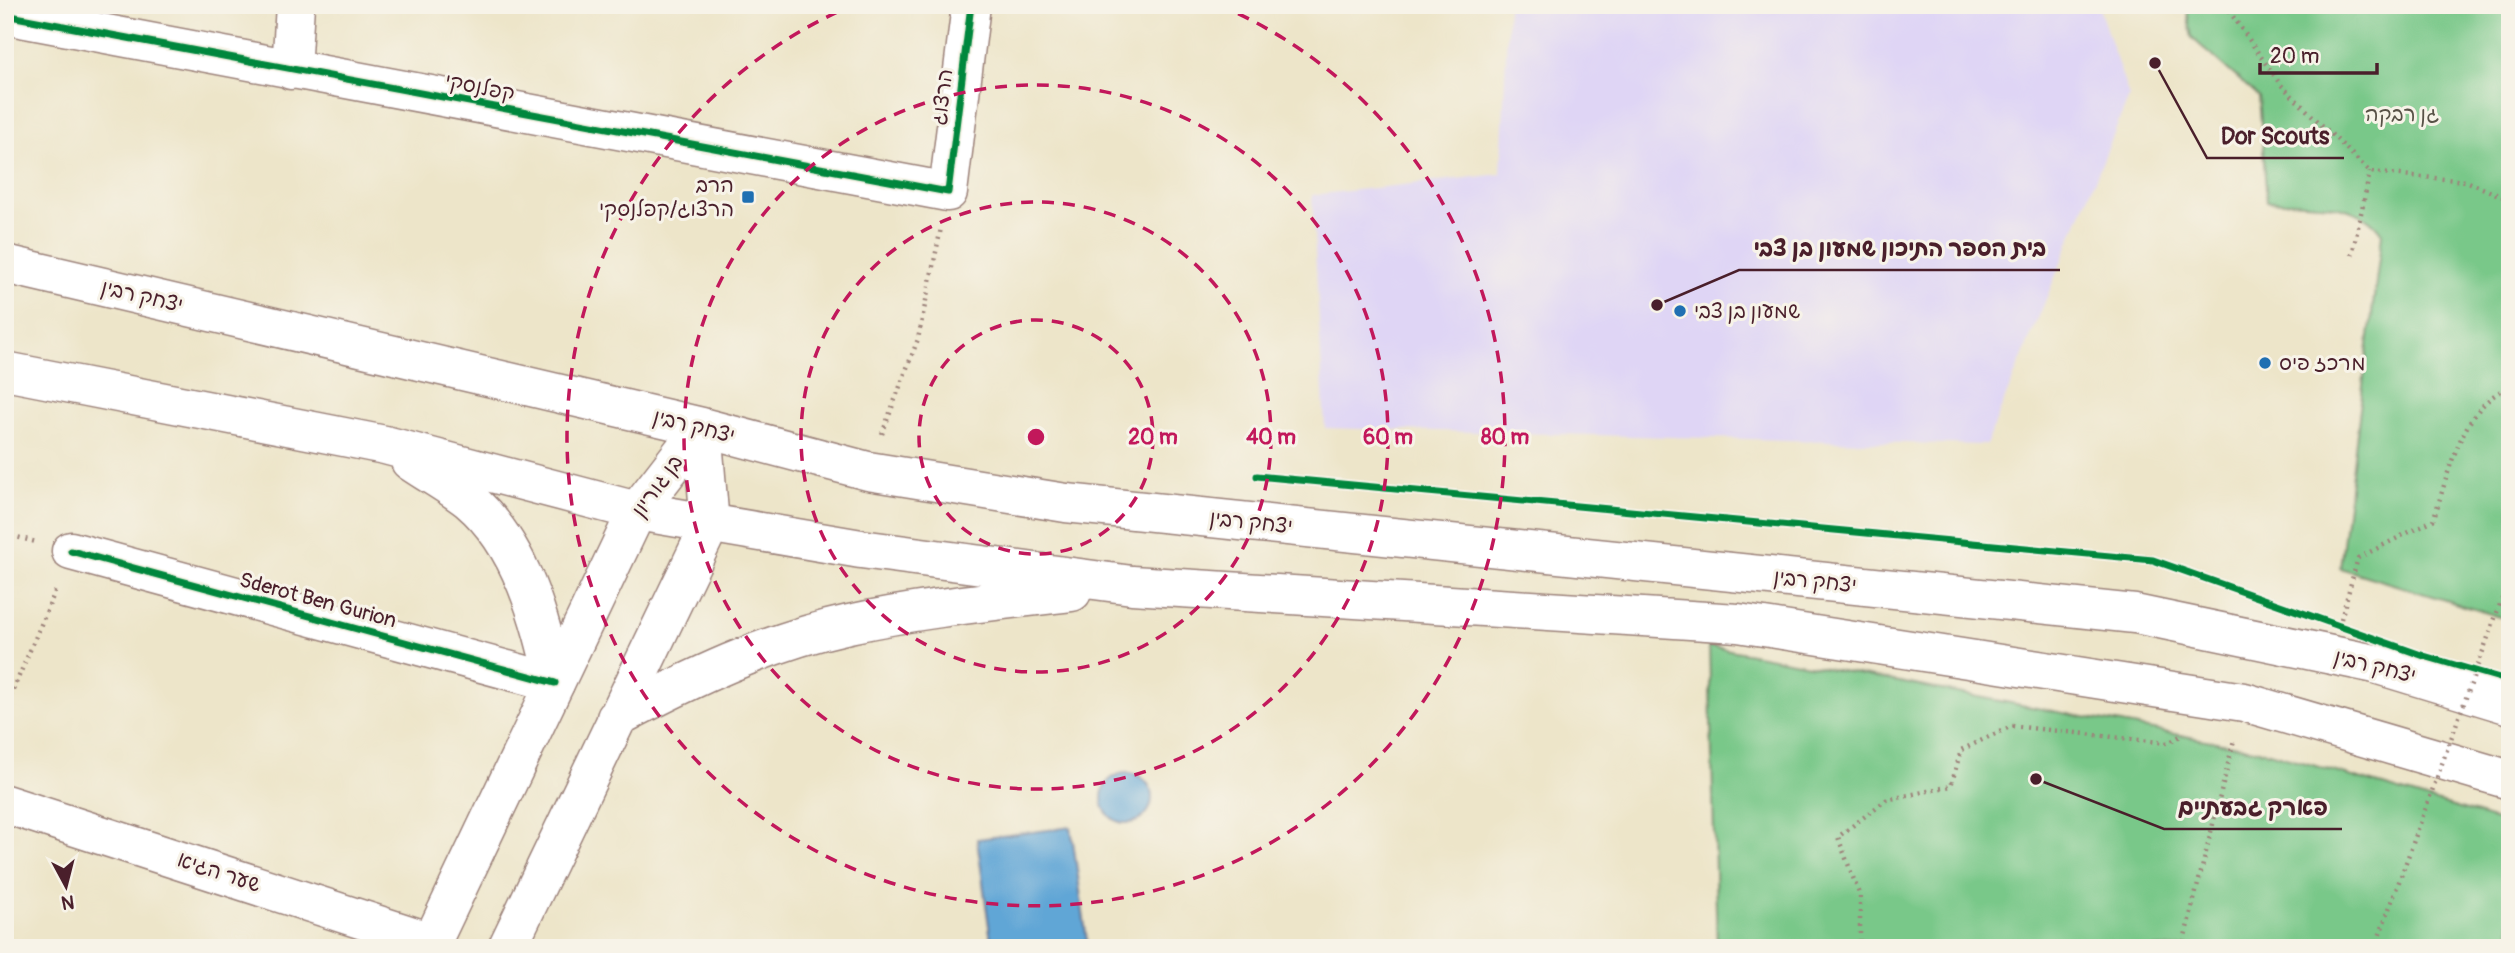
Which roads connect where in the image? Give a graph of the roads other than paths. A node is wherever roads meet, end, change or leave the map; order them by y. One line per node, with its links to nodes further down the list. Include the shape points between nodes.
1 (295, 5): 4 (main road)
2 (971, 5): 5 (main road, הרצוג)
3 (5, 15): 4 (main road, קפלנסקי)
4 (291, 70): 5 (main road, קפלנסקי)
5 (948, 192)
6 (5, 264): 8 (main road, יצחק רבין)
7 (5, 371): 9 (main road)
8 (702, 427): 10 (main road, בן גוריון); 11 (main road, בן גוריון); 15 (main road, יצחק רבין, via 868,471 1080,504 2135,614 2375,664)
9 (385, 445): 10 (main road); 14 (main road, via 470,501 503,540 538,611)
10 (637, 511): 11 (main road); 14 (main road, בן גוריון)
11 (710, 525): 13 (main road); 16 (main road)
12 (71, 551): 14 (main road, Sderot Ben Gurion)
13 (1132, 585): 16 (main road, via 949,606 847,625 703,672); 17 (main road, via 1738,623 2244,702)
14 (555, 683): 19 (main road, בן גוריון)
15 (2510, 705)
16 (616, 718): 20 (main road)
17 (2510, 780)
18 (5, 804): 19 (main road, שער הגיא)
19 (430, 945)
20 (507, 948)

